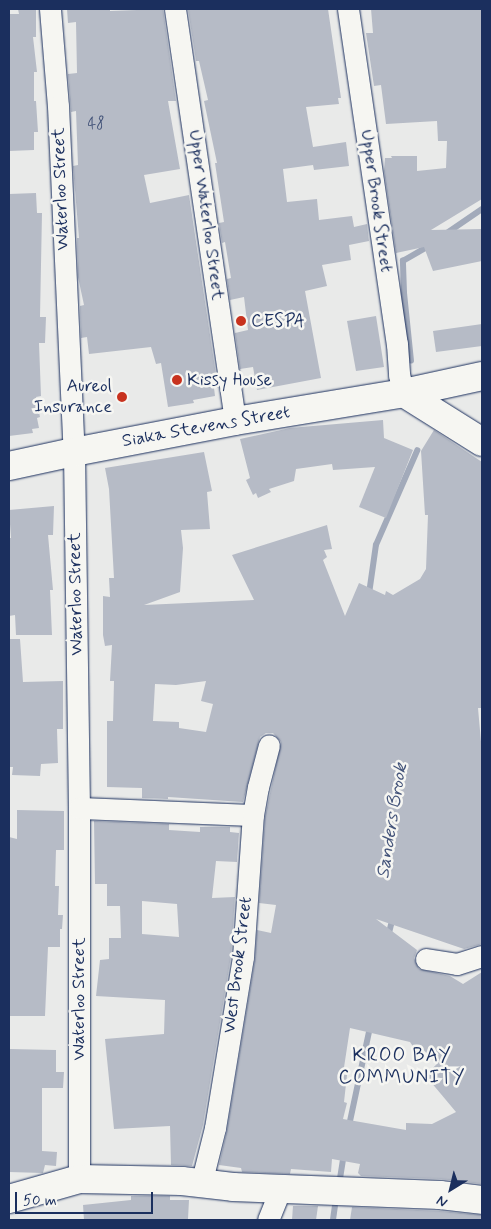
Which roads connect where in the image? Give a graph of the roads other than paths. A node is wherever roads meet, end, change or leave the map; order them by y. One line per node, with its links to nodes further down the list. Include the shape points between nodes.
1 (50, 9): 8 (street, Waterloo Street, via 58,106)
2 (175, 9): 6 (street, Upper Waterloo Street)
3 (348, 9): 5 (street, Upper Brook Street)
4 (482, 376): 5 (main road, Siaka Stevens Street)
5 (404, 393): 6 (main road, Siaka Stevens Street); 7 (main road)
6 (235, 421): 8 (main road, Siaka Stevens Street)
7 (482, 442)
8 (74, 452): 9 (main road, Siaka Stevens Street); 11 (street, Waterloo Street)
9 (9, 466)
10 (269, 745): 12 (street, West Brook Street)
11 (79, 808): 12 (street); 15 (street, Waterloo Street)
12 (253, 816): 16 (street, West Brook Street, via 243,957 215,1128)
13 (482, 956): 14 (street, via 457,964)
14 (426, 960)
15 (79, 1179): 16 (main road); 18 (main road)
16 (201, 1184): 17 (main road)
17 (281, 1188): 19 (main road, via 440,1194); 20 (street)
18 (9, 1199)
19 (482, 1200)
20 (268, 1220)

